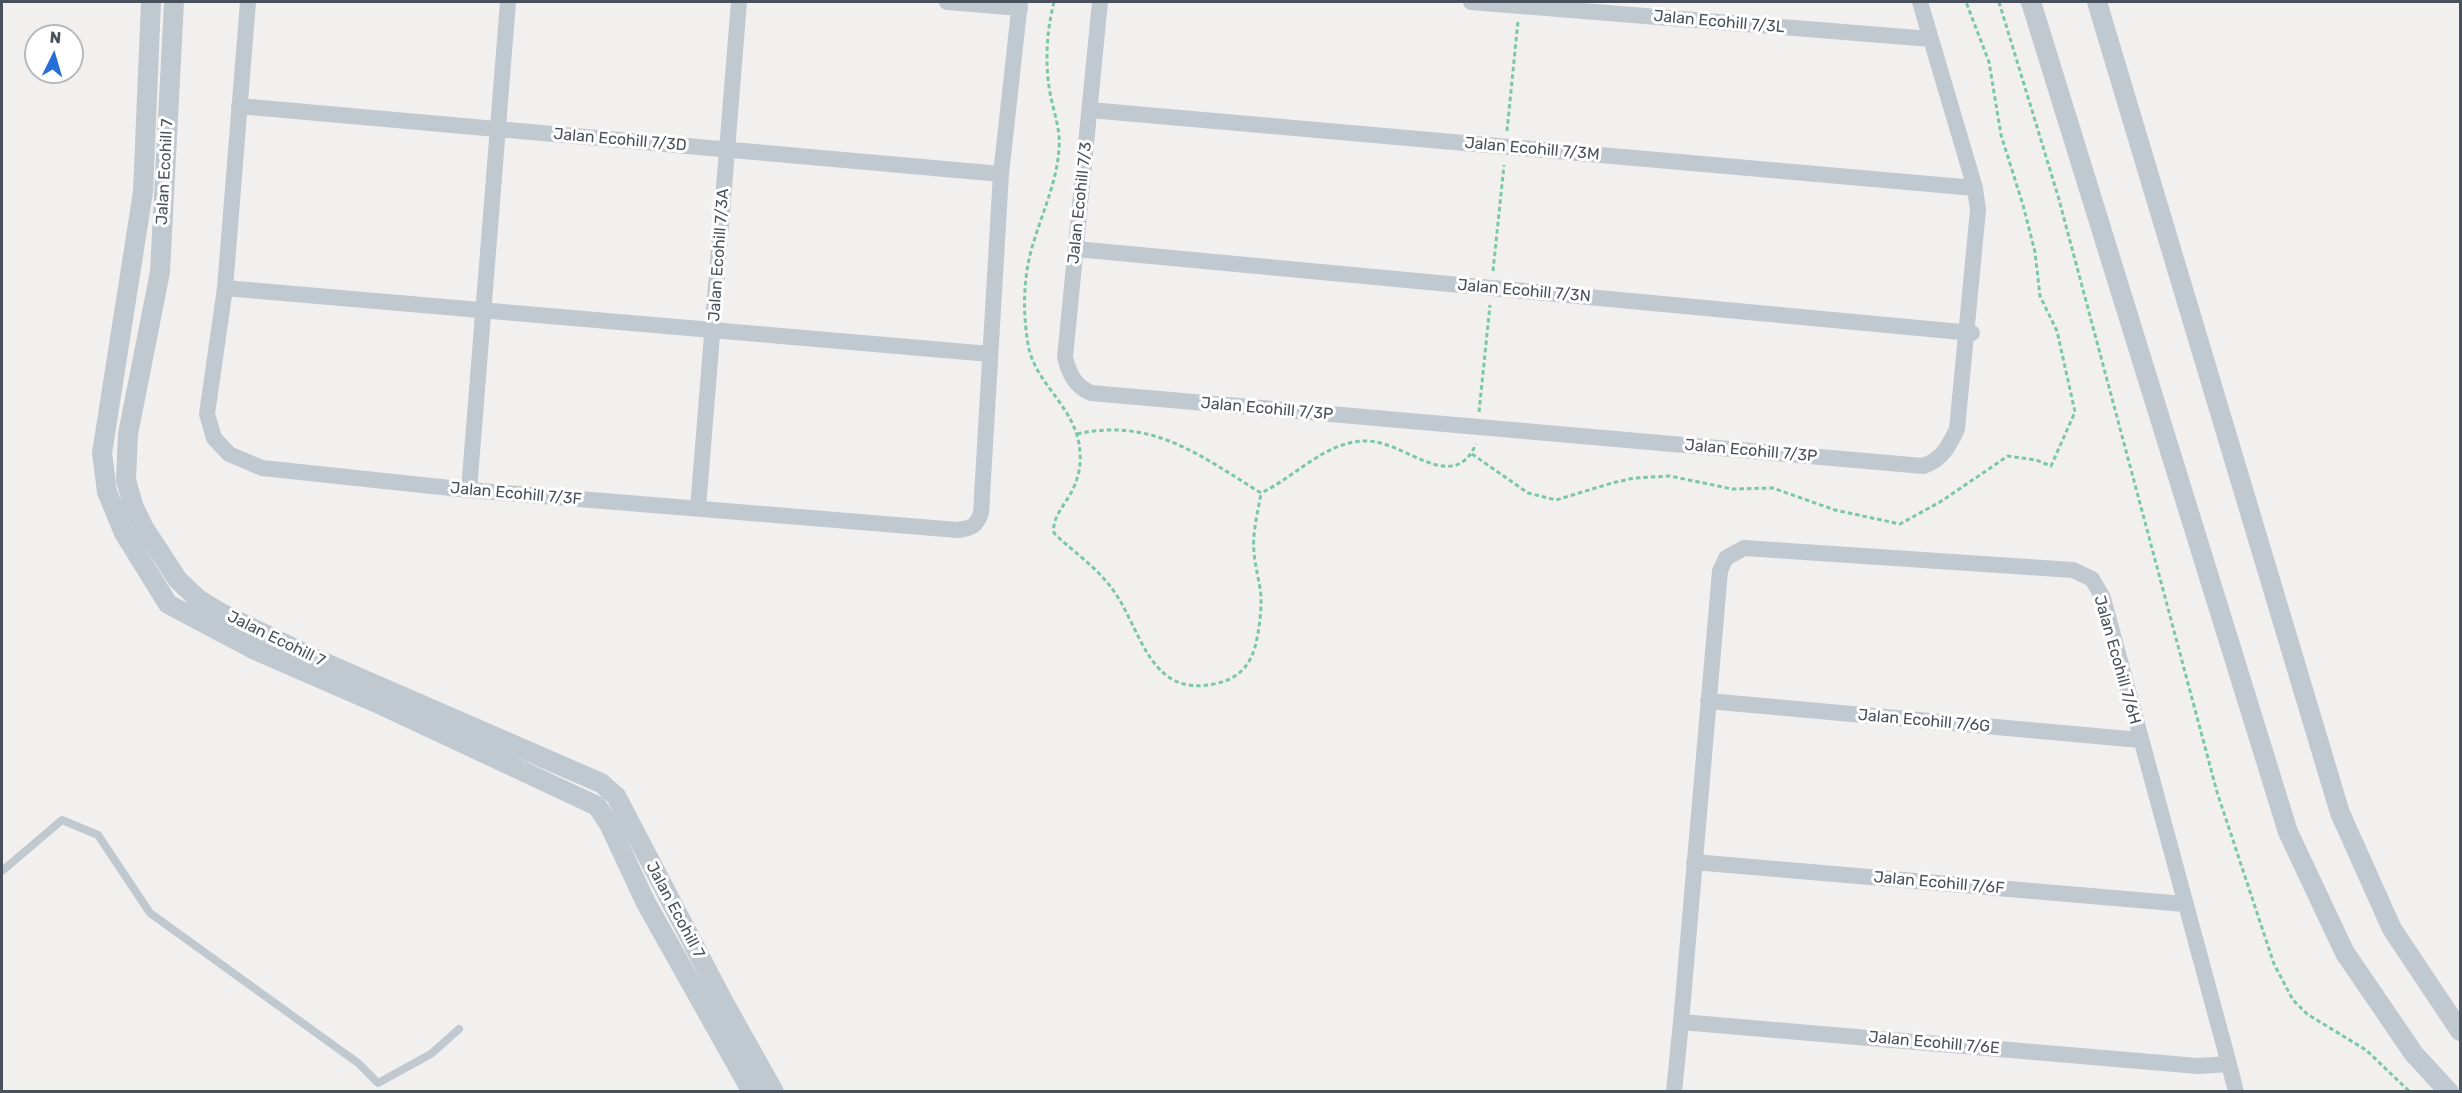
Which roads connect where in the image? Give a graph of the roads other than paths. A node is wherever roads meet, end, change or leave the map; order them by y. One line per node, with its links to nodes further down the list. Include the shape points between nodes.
1 (151, 2): 38 (street, via 143,192 102,453 107,492 124,533 168,604 253,649 597,806 646,903)
2 (174, 2): 39 (street, Jalan Ecohill 7, via 160,272 128,434 126,480 144,528 178,580 221,613 609,789)
3 (248, 2): 14 (street, Jalan Ecohill 7/3F)
4 (508, 2): 16 (street)
5 (739, 2): 17 (street, Jalan Ecohill 7/3A)
6 (947, 2): 12 (street)
7 (1100, 2): 15 (street, Jalan Ecohill 7/3)
8 (1471, 2): 13 (street, Jalan Ecohill 7/3L)
9 (1920, 2): 13 (street, Jalan Ecohill 7/3P)
10 (2031, 2): 42 (street, via 2289,832 2345,953 2414,1054)
11 (2097, 2): 36 (street, via 2340,813 2392,929)
12 (1020, 5): 18 (street)
13 (1931, 39): 19 (street, Jalan Ecohill 7/3P)
14 (239, 106): 16 (street, Jalan Ecohill 7/3D); 21 (street, Jalan Ecohill 7/3F)
15 (1090, 110): 19 (street, Jalan Ecohill 7/3M); 20 (street, Jalan Ecohill 7/3)
16 (498, 129): 17 (street, Jalan Ecohill 7/3D); 22 (street)
17 (727, 150): 18 (street, Jalan Ecohill 7/3D); 23 (street, Jalan Ecohill 7/3A)
18 (1001, 174): 25 (street)
19 (1975, 188): 24 (street, Jalan Ecohill 7/3P, via 1977,220)
20 (1076, 249): 24 (street, Jalan Ecohill 7/3N); 26 (street, Jalan Ecohill 7/3, via 1065,357 1075,381)
21 (225, 288): 22 (street); 27 (street, Jalan Ecohill 7/3F, via 207,414 214,438 229,454 262,468)
22 (484, 309): 23 (street); 27 (street)
23 (713, 330): 25 (street); 28 (street, Jalan Ecohill 7/3A)
24 (1969, 333): 26 (street, Jalan Ecohill 7/3P, via 1957,429 1935,462 1923,466)
25 (990, 354): 28 (street, Jalan Ecohill 7/3F, via 981,513 971,528 936,530)
26 (1091, 393)
27 (469, 490): 28 (street, Jalan Ecohill 7/3F)
28 (698, 508)
29 (1708, 701): 30 (street, Jalan Ecohill 7/6G); 30 (street, Jalan Ecohill 7/6H, via 1720,571 1726,558 1744,549 2073,570 2092,579 2103,598); 31 (street)
30 (2140, 740): 33 (street, Jalan Ecohill 7/6H)
31 (1694, 862): 33 (street, Jalan Ecohill 7/6F); 34 (street)
32 (2, 871): 35 (lane, via 62,820 98,835 150,913 358,1063 378,1083 431,1054)
33 (2184, 904): 37 (street, Jalan Ecohill 7/6H)
34 (1681, 1022): 37 (street, Jalan Ecohill 7/6E, via 2198,1066); 40 (street)
35 (459, 1029)
36 (2460, 1031)
37 (2229, 1064): 41 (street)
38 (752, 1092)
39 (774, 1092)
40 (1674, 1092)
41 (2236, 1092)
42 (2449, 1092)

